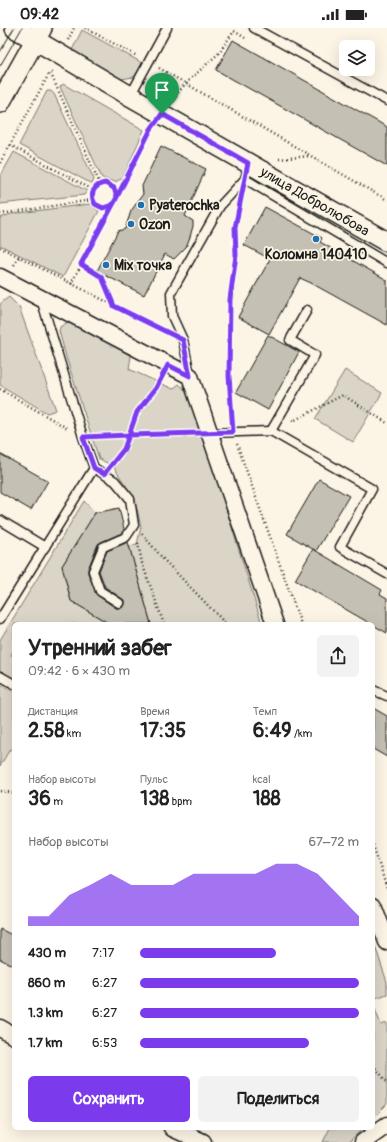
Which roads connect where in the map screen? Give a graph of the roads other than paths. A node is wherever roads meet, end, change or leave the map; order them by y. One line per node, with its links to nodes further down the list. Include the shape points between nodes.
1 (15, 28): 4 (street, улица Добролюбова)
2 (167, 28): 5 (lane)
3 (255, 29): 6 (lane)
4 (39, 34): 5 (street, улица Добролюбова, via 59,54); 7 (street)
5 (130, 96): 8 (street, улица Добролюбова, via 162,114)
6 (387, 101)
7 (0, 103)
8 (247, 171): 9 (street, улица Добролюбова); 10 (lane); 14 (lane, via 220,206 171,293 172,316 183,340)
9 (387, 242)
10 (387, 262)
11 (0, 277): 12 (street)
12 (40, 298): 14 (street); 17 (lane)
13 (307, 310): 15 (lane, via 290,340 315,355)
14 (190, 376): 16 (street)
15 (271, 431): 16 (lane); 20 (lane, via 372,489 340,547)
16 (209, 433): 23 (street)
17 (94, 468): 19 (lane); 21 (lane, via 115,480 130,500 134,525 126,537 103,547 93,571 100,591)
18 (0, 520): 19 (lane)
19 (45, 547): 22 (lane)
20 (387, 574)
21 (118, 603)
22 (0, 619)
23 (274, 622)
24 (0, 676): 25 (lane)
25 (12, 683)
26 (375, 691): 27 (lane)
27 (387, 696)
28 (375, 910): 29 (street)
29 (387, 942)
30 (0, 1028): 31 (street)
31 (12, 1035)
32 (387, 1125): 35 (street)
33 (176, 1130): 34 (street)
34 (203, 1142)
35 (363, 1142)

